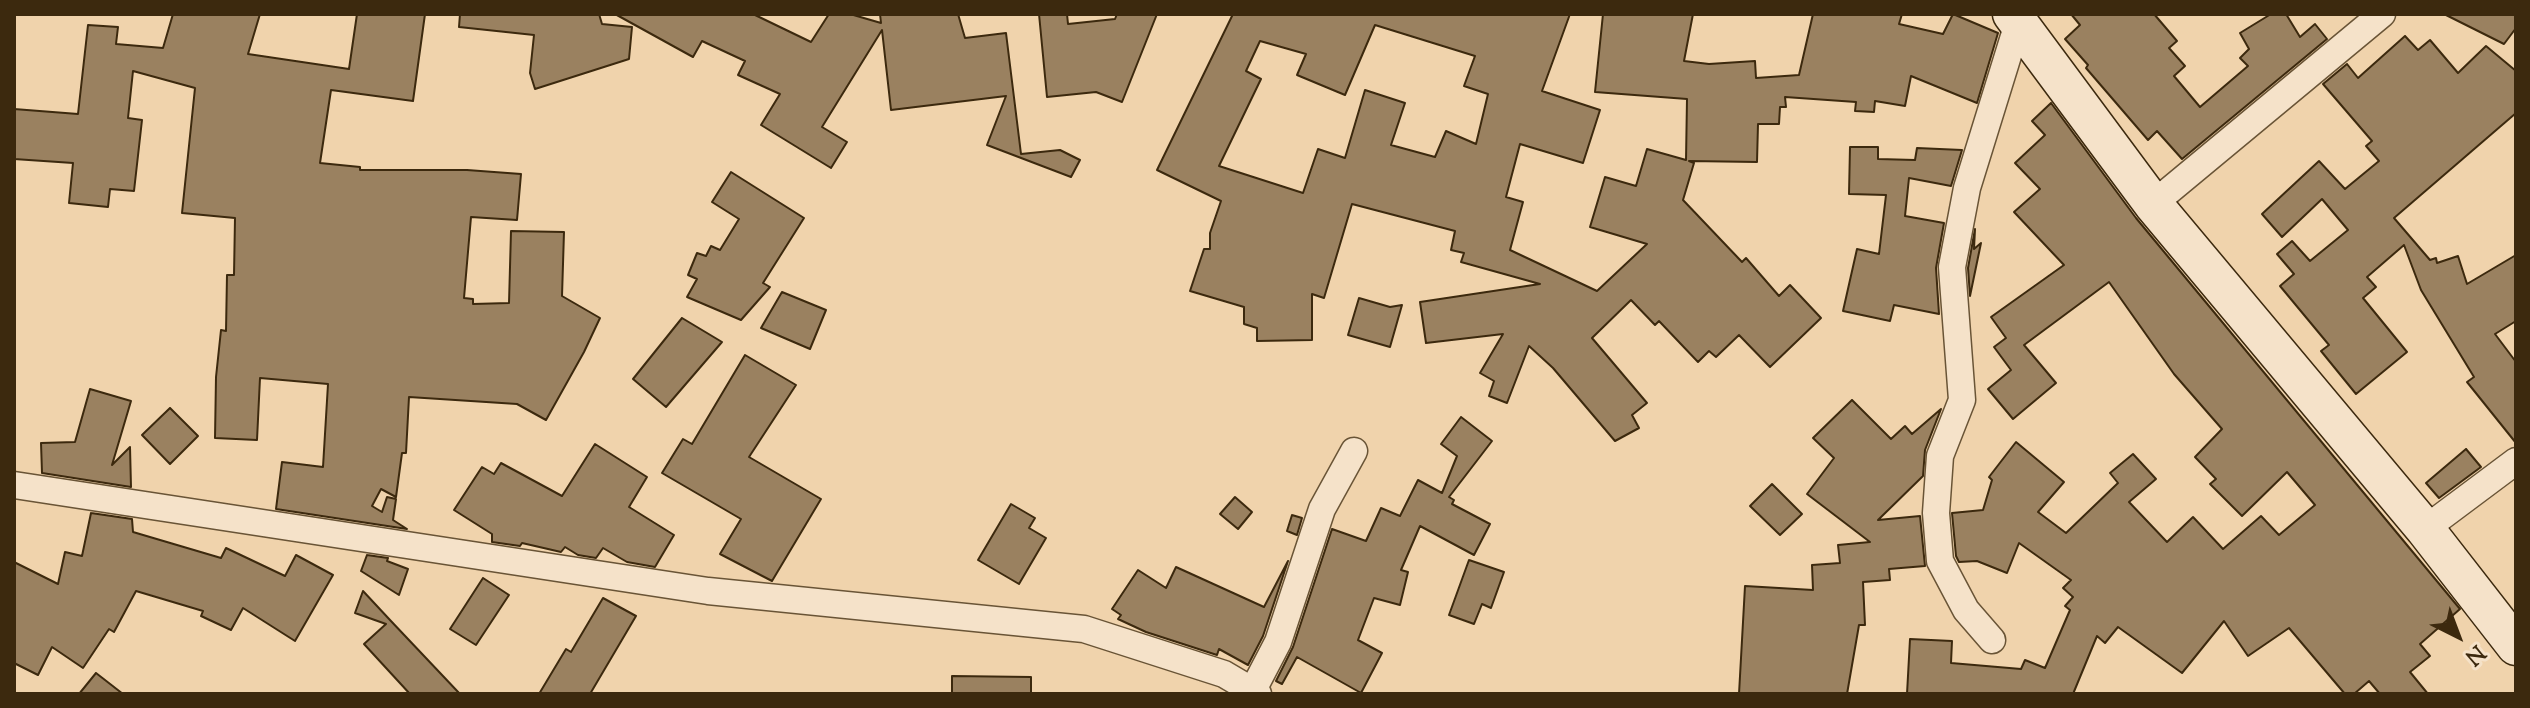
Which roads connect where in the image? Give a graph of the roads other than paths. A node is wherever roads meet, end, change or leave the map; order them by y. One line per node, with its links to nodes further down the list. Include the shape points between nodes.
1 (2382, 14): 3 (street)
2 (2016, 17): 3 (main road); 8 (street, via 1967,188 1952,267 1962,400 1940,456 1936,513 1940,561 1966,610)
3 (2153, 204): 7 (main road)
4 (1354, 451): 10 (street, via 1322,509)
5 (2516, 461): 7 (street)
6 (14, 485): 10 (street, via 708,591 1084,629 1224,674)
7 (2425, 529): 9 (main road)
8 (1992, 640)
9 (2516, 646)
10 (1256, 692)

